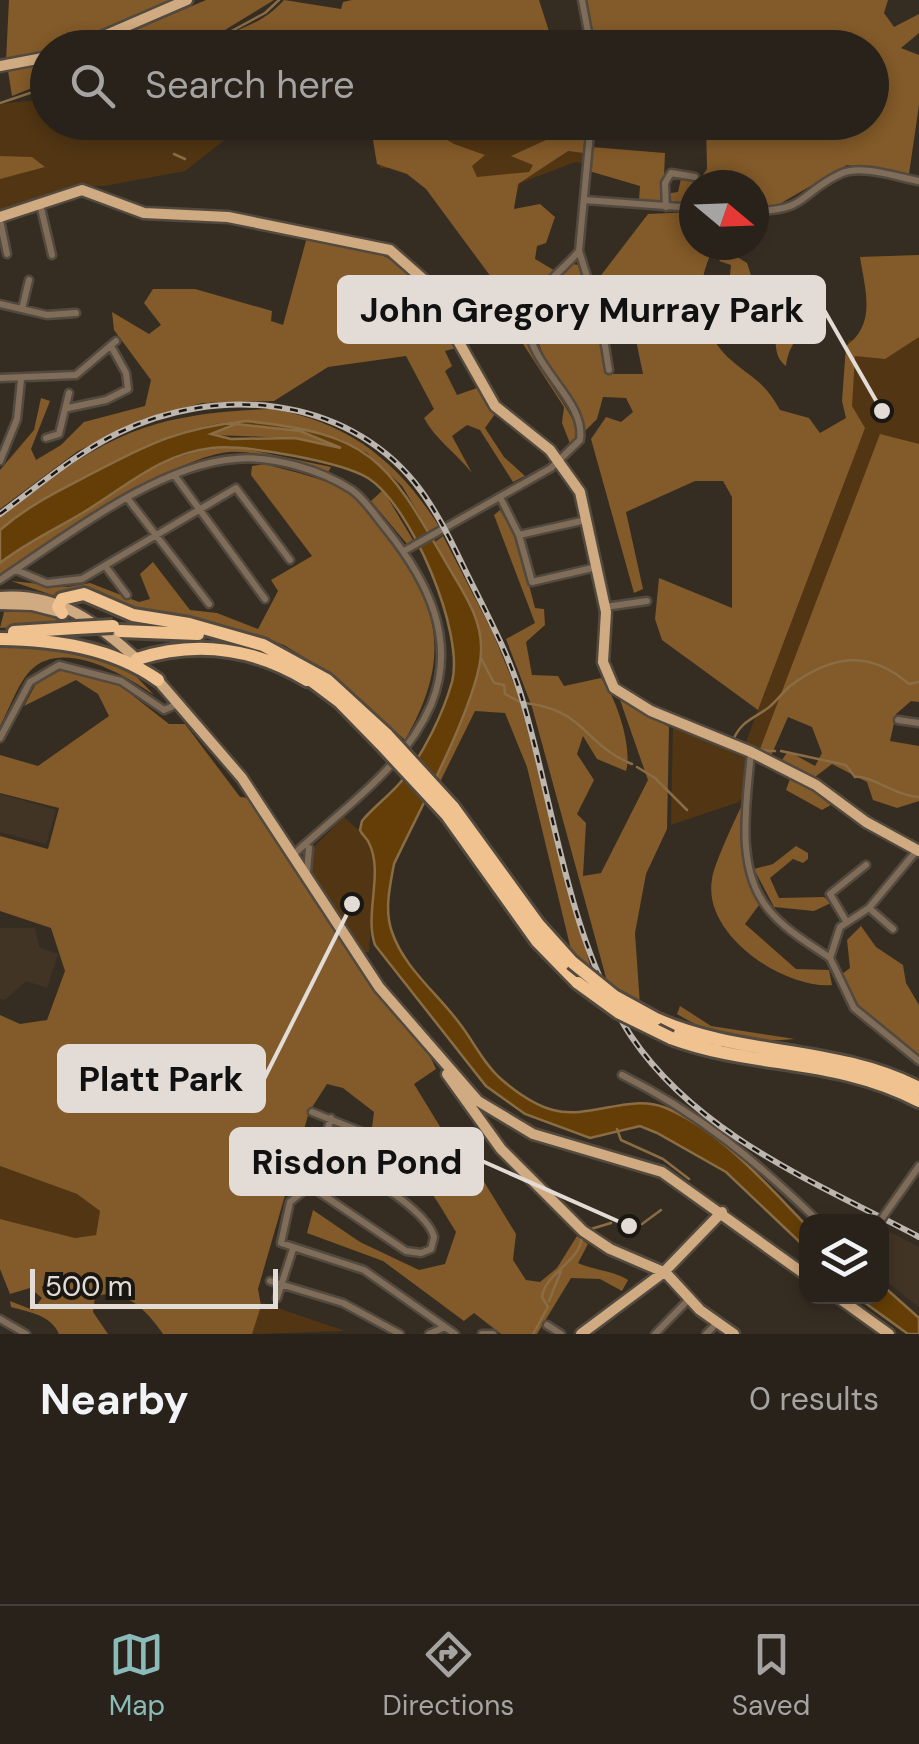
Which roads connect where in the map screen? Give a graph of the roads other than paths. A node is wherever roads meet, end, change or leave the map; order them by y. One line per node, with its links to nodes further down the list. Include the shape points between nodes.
1 (187, 0): 3 (main road)
2 (582, 0): 4 (street)
3 (118, 30)
4 (587, 30)
5 (30, 60): 6 (main road)
6 (0, 66)
7 (589, 140): 10 (street)
8 (679, 175): 12 (street, via 671,173 665,184)
9 (919, 180): 14 (street, via 841,173 788,210)
10 (584, 200): 12 (street); 16 (street)
11 (40, 203): 15 (main road); 18 (street); 30 (main road, via 78,190 144,213 228,217 390,250 424,280 494,406)
12 (666, 206): 13 (street)
13 (679, 207)
14 (769, 211)
15 (0, 218): 17 (street)
16 (579, 251): 23 (street); 30 (street, via 533,304 529,336 581,436)
17 (7, 254)
18 (52, 255)
19 (29, 280): 21 (street)
20 (0, 304): 21 (street)
21 (22, 309): 22 (street)
22 (76, 313)
23 (609, 370)
24 (0, 378): 25 (street)
25 (21, 380): 27 (street, via 76,375 114,344 128,389); 29 (street, via 17,419)
26 (69, 393): 27 (street)
27 (68, 408): 28 (street, via 59,434)
28 (46, 438)
29 (0, 461)
30 (561, 462): 32 (street); 35 (main road, via 580,492)
31 (175, 476): 33 (street); 34 (street); 38 (street, via 235,458 286,465 355,493)
32 (500, 497): 36 (street); 38 (street)
33 (128, 499): 37 (street); 42 (street)
34 (200, 510): 37 (street); 39 (street, via 236,488); 46 (street)
35 (586, 520): 36 (street); 41 (main road)
36 (519, 535): 41 (street, via 532,582)
37 (156, 536): 40 (street); 48 (street)
38 (404, 551): 66 (street, via 438,617 434,696 392,764)
39 (290, 560)
40 (106, 566): 42 (street, via 60,583); 44 (street)
41 (598, 567): 49 (main road)
42 (16, 570): 43 (street)
43 (3, 578): 45 (street)
44 (128, 595)
45 (3, 599): 50 (main road)
46 (265, 599)
47 (647, 601): 49 (street)
48 (209, 604)
49 (605, 607): 64 (main road, via 603,662 614,688 651,711)
50 (60, 608): 52 (highway, via 67,595 79,594 133,615); 55 (main road, via 96,624)
51 (117, 628): 52 (highway); 53 (highway, bridge); 58 (highway, via 226,640 282,662)
52 (204, 628): 63 (highway, via 307,667 356,703)
53 (0, 637): 56 (highway, via 61,642)
54 (164, 652): 55 (highway); 57 (highway, via 150,664); 58 (highway, via 252,654)
55 (133, 656): 56 (highway); 57 (main road)
56 (114, 658): 57 (highway)
57 (158, 680): 59 (main road)
58 (332, 695): 63 (highway)
59 (184, 707): 62 (street, via 164,710 121,681 59,665 30,682); 68 (main road, via 242,778)
60 (898, 720): 61 (street)
61 (919, 722)
62 (0, 738)
63 (384, 740): 65 (highway, bridge)
64 (751, 752): 67 (main road); 74 (street, via 746,820 756,890 785,926)
65 (450, 811): 77 (highway, bridge, via 538,924 614,996 656,1020 718,1040 846,1059); 79 (highway, bridge, via 537,940 618,1012 716,1052 843,1070)
66 (310, 845): 68 (street); 70 (street)
67 (918, 850): 71 (street)
68 (294, 860): 70 (main road)
69 (866, 865): 72 (street, via 830,894)
70 (309, 883): 78 (main road, via 372,979)
71 (869, 908): 72 (street); 73 (street)
72 (846, 921): 74 (street)
73 (893, 929)
74 (830, 958): 75 (street, via 854,1008)
75 (919, 1061)
76 (622, 1075): 87 (street, via 686,1108)
77 (919, 1088)
78 (469, 1099): 86 (main road, via 528,1132 657,1169); 91 (main road, via 508,1158 583,1231)
79 (919, 1101)
80 (312, 1112): 81 (street)
81 (331, 1118): 82 (street); 83 (street)
82 (362, 1132)
83 (322, 1152): 85 (street); 85 (street, via 425,1218 434,1237 431,1248 406,1251)
84 (919, 1166): 88 (street)
85 (310, 1186): 89 (street, via 290,1202 279,1238)
86 (722, 1212): 90 (main road); 91 (main road)
87 (810, 1214)
88 (885, 1214)
89 (292, 1249): 93 (street); 100 (street, via 364,1270)
90 (799, 1270)
91 (664, 1272): 95 (main road); 108 (main road)
92 (270, 1281): 93 (street)
93 (282, 1284): 94 (street); 102 (street, via 353,1306)
94 (277, 1298)
95 (690, 1299): 98 (main road); 109 (street)
96 (847, 1304): 112 (main road)
97 (0, 1319): 101 (street)
98 (718, 1323): 110 (street); 111 (main road)
99 (547, 1324): 107 (street)
100 (445, 1327): 103 (street); 104 (street)
101 (26, 1334)
102 (400, 1334)
103 (428, 1334)
104 (455, 1334)
105 (482, 1334): 106 (street)
106 (494, 1334)
107 (561, 1334)
108 (581, 1334)
109 (655, 1334)
110 (706, 1334)
111 (734, 1334)
112 (889, 1334)

